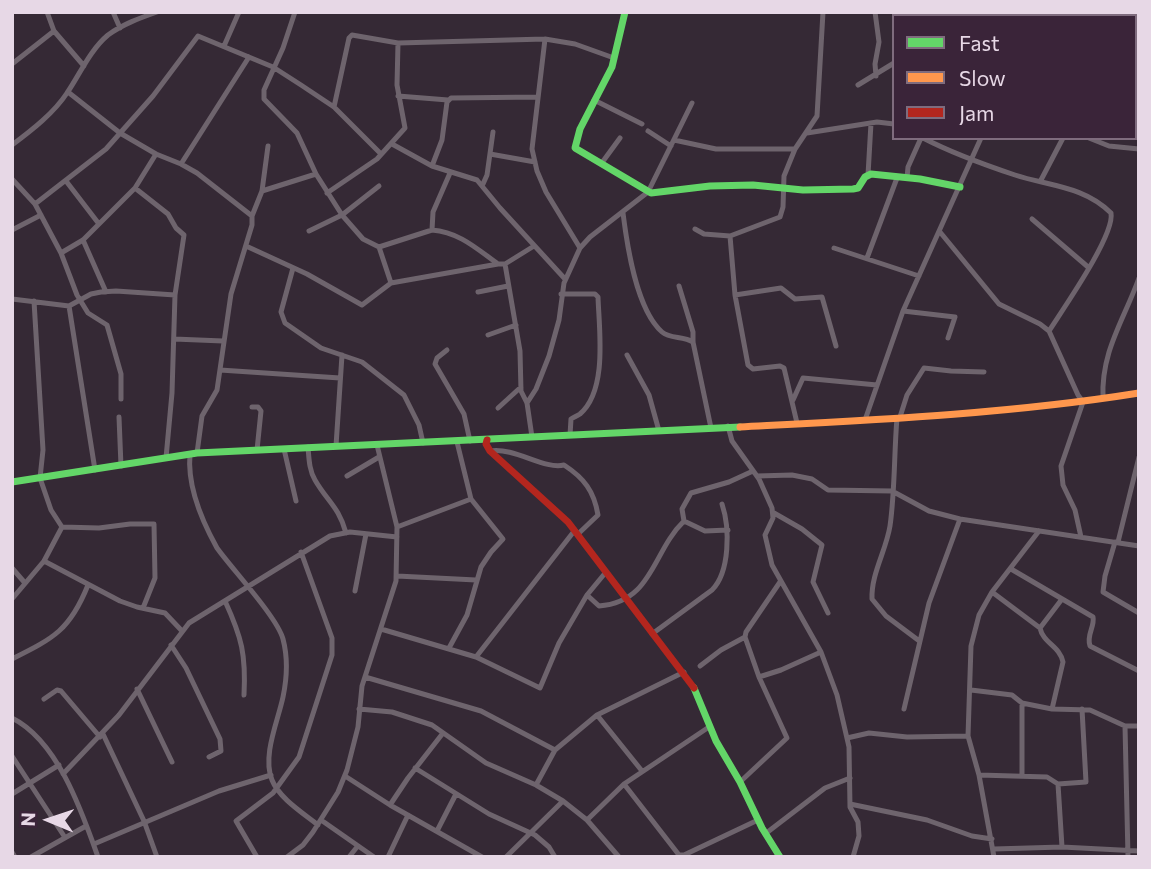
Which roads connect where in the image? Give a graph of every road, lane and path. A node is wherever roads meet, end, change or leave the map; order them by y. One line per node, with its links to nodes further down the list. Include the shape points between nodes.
1 (47, 12): 10 (street)
2 (113, 12): 9 (street)
3 (157, 12): 9 (street)
4 (239, 12): 13 (street)
5 (295, 12): 19 (street)
6 (625, 12): 15 (street)
7 (823, 12): 35 (street, via 818,112)
8 (876, 12): 20 (street)
9 (120, 28): 18 (street, via 102,41)
10 (54, 31): 16 (street); 18 (street)
11 (545, 39): 12 (street); 15 (street); 24 (street)
12 (398, 43): 23 (street); 28 (street, via 352,35)
13 (224, 46): 14 (street); 34 (street, via 195,38)
14 (249, 57): 19 (street); 54 (street)
15 (614, 58): 26 (street)
16 (12, 64)
17 (892, 64): 20 (street)
18 (84, 66): 22 (street)
19 (273, 67): 28 (street); 57 (street, via 264,99 297,133)
20 (876, 76): 21 (street)
21 (858, 85)
22 (68, 92): 34 (street); 44 (street)
23 (398, 96): 25 (street); 43 (street, via 406,124)
24 (538, 97): 25 (street); 52 (street, via 531,140)
25 (448, 100): 55 (street)
26 (594, 100): 30 (street); 53 (street, via 575,145)
27 (692, 103): 42 (street)
28 (334, 107): 49 (street)
29 (870, 123): 31 (street); 35 (street); 58 (street)
30 (642, 124)
31 (892, 124)
32 (648, 131): 42 (street)
33 (493, 132): 50 (street)
34 (120, 133): 48 (street); 63 (street)
35 (807, 133): 46 (street)
36 (620, 138): 53 (street)
37 (923, 140): 60 (street)
38 (927, 140): 51 (street)
39 (980, 140): 51 (street)
40 (1062, 140): 62 (street)
41 (1094, 140): 47 (street)
42 (672, 143): 46 (street, via 716,149); 70 (street)
43 (392, 144): 49 (street); 55 (street)
44 (12, 145)
45 (268, 146): 69 (street)
46 (795, 149): 66 (street)
47 (1139, 149)
48 (156, 154): 54 (street); 68 (street)
49 (381, 154): 71 (street)
50 (490, 154): 52 (street); 64 (street)
51 (972, 158): 62 (street); 67 (street)
52 (535, 162): 89 (street)
53 (601, 163): 70 (street)
54 (181, 164): 76 (street)
55 (432, 166): 56 (street)
56 (450, 173): 64 (street); 81 (street, via 433,212)
57 (316, 174): 69 (street); 71 (street)
58 (867, 175): 59 (street); 66 (street, via 853,189)
59 (897, 178): 60 (street); 92 (street)
60 (907, 178): 67 (street)
61 (12, 179): 72 (street)
62 (1041, 180): 94 (street, via 1087,195 1111,213 1104,241)
63 (66, 181): 72 (street); 78 (street)
64 (483, 184): 87 (street)
65 (379, 186): 75 (street)
66 (783, 186): 70 (street); 84 (street, via 780,218)
67 (960, 187): 83 (street)
68 (135, 188): 78 (street); 104 (street, via 168,214 184,235)
69 (262, 191): 76 (street)
70 (648, 192): 73 (street)
71 (327, 193): 75 (street)
72 (35, 204): 74 (street)
73 (623, 213): 89 (street); 120 (street, via 630,260 652,318 667,335)
74 (41, 215): 80 (street); 91 (street)
75 (342, 215): 82 (street); 88 (street, via 363,239)
76 (252, 216): 86 (street)
77 (1032, 219): 94 (street)
78 (99, 224): 85 (street)
79 (695, 229): 84 (street)
80 (12, 230)
81 (432, 230): 88 (street); 93 (street, via 455,234)
82 (309, 231)
83 (940, 232): 96 (street); 115 (street, via 999,304)
84 (730, 236): 106 (street)
85 (83, 240): 91 (street); 102 (street)
86 (246, 246): 95 (street); 119 (street)
87 (534, 246): 93 (street); 98 (street)
88 (379, 247): 99 (street)
89 (580, 248): 98 (street)
90 (834, 248): 92 (street)
91 (61, 253): 108 (street)
92 (867, 258): 96 (street)
93 (502, 264): 99 (street); 100 (street)
94 (1088, 267): 115 (street)
95 (293, 268): 99 (street, via 362,305); 123 (street, via 282,318 321,348)
96 (919, 276): 113 (street)
97 (1139, 278): 111 (street)
98 (565, 279): 105 (street)
99 (391, 283)
100 (508, 286): 103 (street); 114 (street)
101 (679, 286): 120 (street)
102 (106, 292): 104 (street); 108 (street)
103 (478, 292)
104 (175, 295): 118 (street)
105 (561, 295): 135 (street, via 555,339); 145 (street, via 597,295 600,331 597,385 581,413 571,419)
106 (736, 296): 121 (street, via 781,288 792,298 822,297); 133 (street, via 750,368 782,366)
107 (12, 299): 109 (street)
108 (80, 299): 110 (street); 132 (street, via 110,332 121,374)
109 (34, 300): 110 (street); 165 (street, via 43,450)
110 (69, 306): 162 (street)
111 (1129, 306): 112 (street); 131 (street, via 1103,368)
112 (1139, 309)
113 (903, 311): 117 (street, via 955,317); 128 (street)
114 (516, 325): 116 (street); 129 (street)
115 (1049, 331): 134 (street)
116 (488, 335)
117 (948, 338)
118 (173, 339): 119 (street); 160 (street)
119 (223, 341): 125 (street)
120 (693, 342): 143 (street)
121 (836, 346)
122 (447, 350): 148 (street, via 435,364 464,414)
123 (342, 355): 127 (street); 150 (street, via 362,362 404,395)
124 (627, 355): 144 (street, via 649,395)
125 (220, 370): 127 (street); 157 (street, via 218,390 202,416)
126 (984, 372): 139 (street, via 924,368)
127 (340, 378): 152 (street)
128 (877, 385): 133 (street, via 803,378); 140 (street)
129 (521, 387): 135 (street); 137 (street)
130 (1139, 393): 131 (street)
131 (1102, 398): 134 (street)
132 (121, 399)
133 (793, 400): 141 (street)
134 (1083, 401): 139 (street); 184 (street, via 1060,466)
135 (527, 402): 146 (street)
136 (252, 407): 155 (street, via 261,411)
137 (498, 408)
138 (118, 417): 161 (street)
139 (898, 418): 140 (street); 168 (street)
140 (865, 420): 141 (street)
141 (797, 422): 142 (street)
142 (728, 426): 143 (street); 163 (street, via 732,441)
143 (711, 428): 144 (street)
144 (659, 431): 145 (street)
145 (570, 435): 146 (street)
146 (532, 437): 147 (street)
147 (487, 440): 148 (street); 156 (street)
148 (470, 441): 149 (street)
149 (457, 442): 150 (street); 170 (street)
150 (423, 443): 151 (street)
151 (377, 445): 152 (street); 158 (street)
152 (336, 446): 153 (street)
153 (308, 447): 154 (street); 181 (street, via 311,471 338,510)
154 (284, 449): 155 (street); 171 (street)
155 (257, 450): 157 (street)
156 (491, 451): 180 (street); 180 (street, via 503,450 555,467 564,465 586,482 598,514)
157 (194, 453): 160 (street); 197 (street, via 192,483 202,520)
158 (379, 457): 164 (street); 177 (street)
159 (1139, 457): 167 (street)
160 (166, 458): 161 (street)
161 (121, 466): 162 (street)
162 (95, 470): 165 (street)
163 (755, 474): 168 (street, via 812,479 836,491); 173 (street); 175 (street, via 691,493 682,509)
164 (347, 476)
165 (40, 478): 166 (street); 176 (street)
166 (12, 482)
167 (1130, 490): 169 (street); 185 (street)
168 (892, 491): 174 (street, via 929,512); 213 (street, via 889,530 872,599)
169 (1139, 492)
170 (471, 499): 177 (street); 193 (street, via 503,539 485,559)
171 (296, 501)
172 (722, 504): 178 (street)
173 (774, 513): 194 (street, via 765,535); 206 (street, via 822,545 813,582)
174 (960, 519): 179 (street); 213 (street)
175 (684, 521): 178 (street, via 705,531); 202 (street, via 668,538 649,576)
176 (62, 527): 188 (street); 205 (street, via 154,524 155,578)
177 (397, 527): 183 (street)
178 (727, 530): 211 (street, via 727,548 716,585)
179 (1039, 531): 184 (street); 190 (street)
180 (576, 532): 191 (street); 217 (street)
181 (346, 533): 182 (street); 187 (street)
182 (366, 534): 183 (street); 198 (street)
183 (397, 537): 192 (street)
184 (1081, 537): 185 (street)
185 (1117, 542): 186 (street); 207 (street, via 1103,592)
186 (1139, 546)
187 (301, 552): 197 (street); 260 (street, via 333,645 305,743)
188 (44, 561): 195 (street); 196 (street)
189 (12, 568): 195 (street)
190 (1011, 569): 199 (street); 203 (street)
191 (606, 572): 200 (street); 202 (street)
192 (397, 576): 193 (street); 209 (street)
193 (476, 580): 215 (street, via 467,615)
194 (780, 582): 212 (street); 216 (street)
195 (25, 583): 201 (street)
196 (88, 585): 205 (street); 218 (street, via 66,626)
197 (248, 588): 204 (street); 250 (street, via 282,635 286,655 284,695 270,752)
198 (355, 591)
199 (992, 592): 208 (street); 225 (street, via 974,631)
200 (587, 595): 202 (street, via 598,606); 217 (street, via 540,688)
201 (12, 599)
202 (628, 599): 211 (street)
203 (1062, 599): 208 (street); 220 (street, via 1093,617 1088,637 1092,648)
204 (225, 601): 210 (street); 226 (street, via 242,643)
205 (143, 608): 210 (street, via 165,613)
206 (828, 613)
207 (1139, 613)
208 (1040, 628): 231 (street, via 1063,662)
209 (381, 629): 215 (street); 222 (street)
210 (182, 631): 214 (street)
211 (652, 634): 221 (street)
212 (745, 637): 219 (street); 223 (street)
213 (918, 640): 230 (street)
214 (171, 645): 224 (street); 244 (street, via 220,739 221,751)
215 (449, 648): 217 (street)
216 (821, 652): 223 (street); 241 (street)
217 (476, 657)
218 (12, 659)
219 (700, 666)
220 (1139, 671)
221 (684, 672): 233 (street); 237 (street, via 698,693)
222 (365, 677): 229 (street); 242 (street, via 481,711)
223 (759, 677): 255 (street, via 787,738)
224 (137, 690): 239 (street); 245 (street)
225 (971, 690): 228 (street, via 1012,695); 240 (street)
226 (244, 695)
227 (44, 699): 239 (street, via 61,691)
228 (1022, 703): 231 (street); 253 (street)
229 (359, 709): 238 (street, via 408,716); 252 (street, via 354,751)
230 (904, 709)
231 (1052, 709): 232 (street)
232 (1082, 709): 235 (street); 258 (street, via 1087,780)
233 (597, 715): 242 (street); 248 (street)
234 (12, 718): 246 (street, via 37,738)
235 (1125, 726): 236 (street); 283 (street)
236 (1139, 726)
237 (709, 727): 248 (street); 255 (street)
238 (443, 733): 247 (street); 259 (street, via 486,763)
239 (102, 735): 249 (street); 269 (street)
240 (968, 736): 241 (street, via 869,733); 251 (street)
241 (847, 738): 254 (street)
242 (555, 750): 259 (street)
243 (12, 756): 256 (street)
244 (209, 757)
245 (172, 762)
246 (59, 765): 249 (street); 256 (street)
247 (415, 768): 262 (street); 265 (street)
248 (642, 771): 257 (street)
249 (63, 774): 271 (street)
250 (271, 775): 260 (street); 269 (street)
251 (979, 775): 253 (street); 276 (street)
252 (345, 776): 265 (street); 270 (street)
253 (1022, 776): 258 (street, via 1048,777)
254 (850, 778): 264 (street); 274 (street, via 825,788)
255 (740, 782): 268 (street)
256 (31, 783): 261 (street); 275 (street)
257 (624, 784): 267 (street); 268 (street, via 679,855)
258 (1058, 784): 279 (street)
259 (536, 785): 263 (street)
260 (277, 789): 270 (street); 288 (street, via 236,821)
261 (12, 794)
262 (456, 794): 272 (street); 273 (street)
263 (563, 801): 267 (street); 273 (street)
264 (850, 804): 276 (street); 298 (street, via 859,835)
265 (390, 806): 266 (street)
266 (408, 816): 272 (street); 292 (street)
267 (587, 820): 296 (street)
268 (758, 820): 274 (street)
269 (144, 821): 277 (street); 287 (street)
270 (319, 822): 278 (street); 289 (street, via 303,845)
271 (86, 826): 275 (street); 277 (street)
272 (437, 831): 293 (street)
273 (532, 833): 294 (street); 295 (street)
274 (765, 834): 297 (street)
275 (64, 836): 285 (street)
276 (992, 839): 280 (street)
277 (94, 844): 286 (street)
278 (357, 846): 290 (street); 291 (street)
279 (1062, 847): 280 (street); 283 (street)
280 (994, 849): 299 (street)
281 (1139, 850): 283 (street)
282 (12, 852): 284 (street)
283 (1128, 854)
284 (15, 857)
285 (31, 857)
286 (98, 857)
287 (157, 857)
288 (257, 857)
289 (287, 857)
290 (349, 857)
291 (374, 857)
292 (388, 857)
293 (482, 857)
294 (506, 857)
295 (555, 857)
296 (619, 857)
297 (780, 857)
298 (853, 857)
299 (994, 857)

